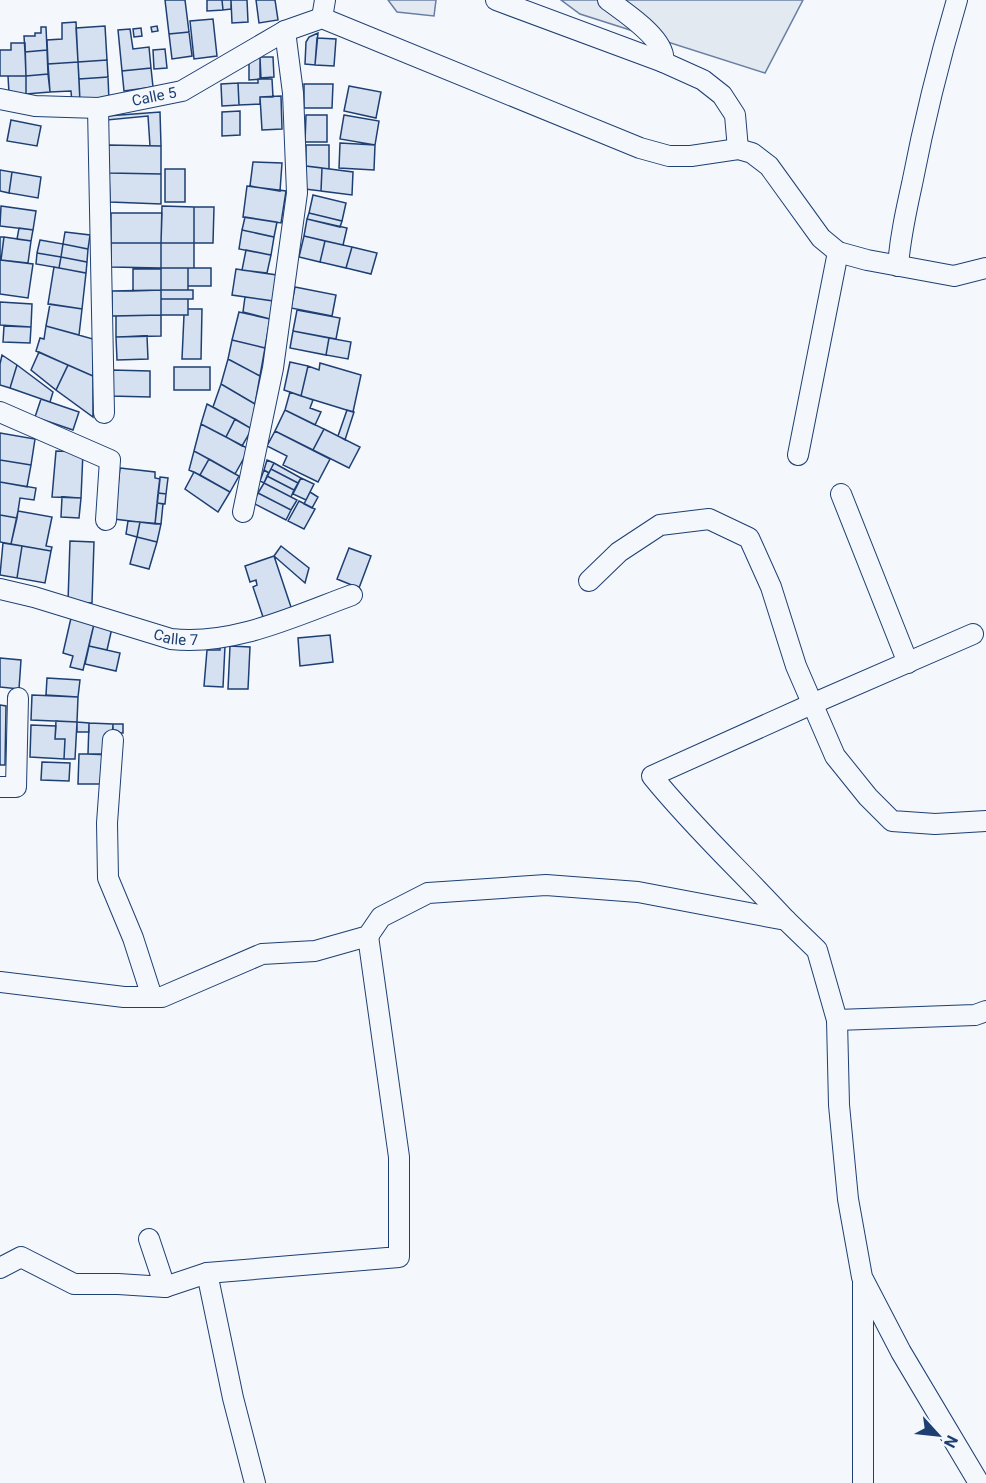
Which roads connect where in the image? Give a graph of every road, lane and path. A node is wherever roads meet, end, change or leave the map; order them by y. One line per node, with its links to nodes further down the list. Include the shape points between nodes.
1 (496, 0): 6 (street)
2 (608, 0): 6 (street, via 662,47)
3 (957, 0): 11 (street, via 934,78)
4 (324, 9): 5 (street, Calle 5); 9 (street, via 640,148 669,156)
5 (290, 30): 8 (street, Calle 5, via 182,91); 17 (street, via 297,193 273,368)
6 (663, 62): 9 (street, via 704,80 722,95 735,115)
7 (0, 99): 8 (street, Calle 5, via 35,106)
8 (98, 108): 14 (street)
9 (738, 149): 10 (street, via 752,153 768,165 821,238)
10 (838, 252): 11 (street); 15 (street)
11 (898, 266): 12 (street, via 954,276)
12 (986, 268)
13 (0, 412): 18 (street, via 110,460)
14 (104, 413)
15 (798, 455)
16 (841, 494): 23 (street)
17 (243, 512)
18 (106, 520)
19 (589, 581): 25 (street, via 619,552 660,525 709,519 749,538 771,587)
20 (0, 588): 21 (street, Calle 7, via 189,641 271,625)
21 (352, 595)
22 (973, 634): 23 (street)
23 (908, 663): 25 (street)
24 (18, 698): 27 (street, via 16,787)
25 (812, 704): 28 (street, via 835,756 892,821); 29 (street, via 652,776 677,808)
26 (113, 740): 32 (street, via 108,878)
27 (0, 787)
28 (986, 821)
29 (786, 920): 30 (street, via 638,892 546,885 428,893 381,917); 34 (street, via 817,950)
30 (368, 936): 32 (street, via 315,951 262,954 162,997); 37 (street, via 399,1157 399,1257)
31 (0, 982): 32 (street)
32 (152, 997)
33 (986, 1011): 34 (street, via 975,1015)
34 (837, 1020): 38 (street, via 848,1200)
35 (149, 1239): 39 (street)
36 (0, 1268): 39 (street, via 21,1257 74,1284)
37 (207, 1273): 39 (street); 40 (street)
38 (862, 1277): 41 (street); 42 (street, via 901,1352)
39 (165, 1287)
40 (255, 1483)
41 (863, 1483)
42 (979, 1483)

